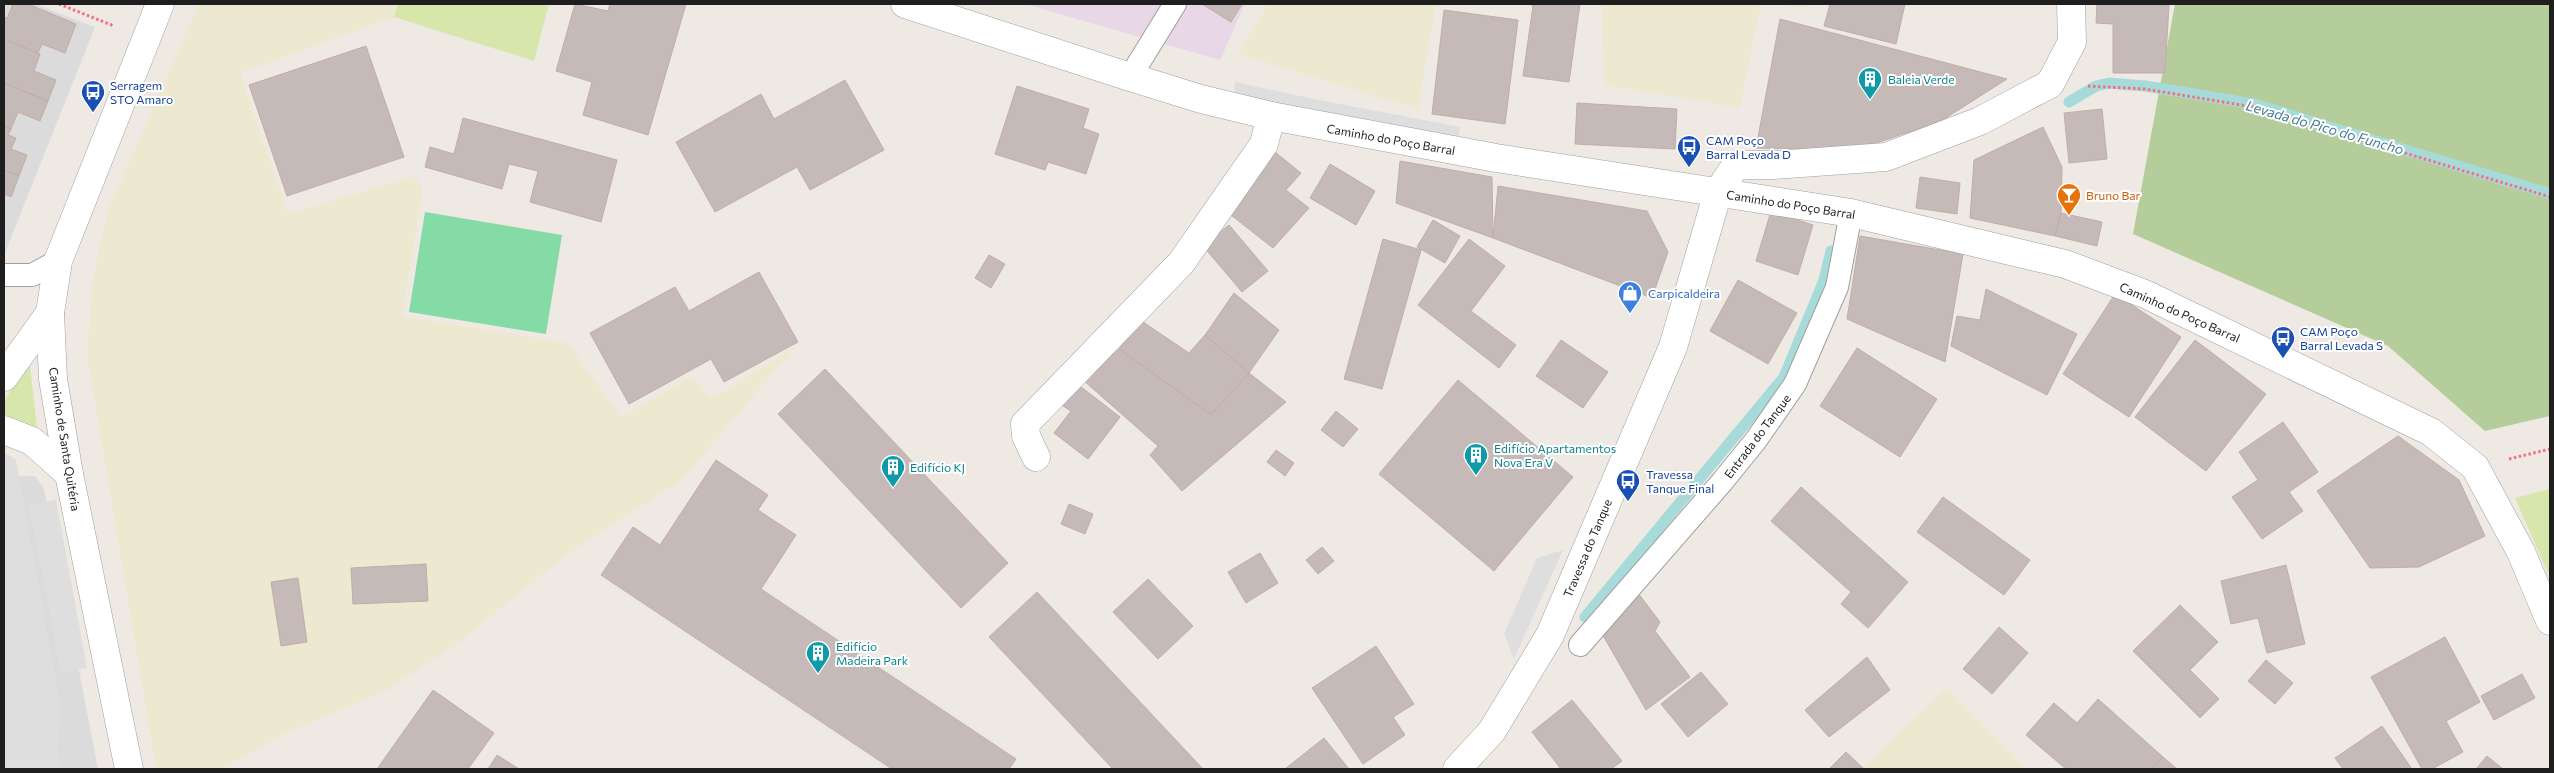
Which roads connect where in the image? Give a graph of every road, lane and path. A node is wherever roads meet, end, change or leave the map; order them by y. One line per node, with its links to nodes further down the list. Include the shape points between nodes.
1 (59, 4): 6 (path)
2 (160, 4): 13 (street, Caminho de Santa Quitéria)
3 (905, 4): 7 (street, Caminho do Poço Barral)
4 (1175, 4): 7 (lane)
5 (2071, 4): 8 (street, via 2072,42)
6 (111, 24)
7 (1130, 77): 9 (street, Caminho do Poço Barral)
8 (2050, 84): 10 (street, Travessa do Tanque, via 1980,121 1886,157 1736,165); 11 (path, via 2145,89 2253,107)
9 (1271, 116): 10 (street, Caminho do Poço Barral, via 1496,158); 19 (street, via 1264,144 1181,264 1025,424 1026,436)
10 (1718, 192): 12 (street, Caminho do Poço Barral); 25 (street, Travessa do Tanque, via 1673,347 1550,635 1492,731)
11 (2550, 197)
12 (1851, 213): 20 (street, Caminho do Poço Barral, via 2065,264 2146,294 2431,432); 23 (lane, Entrada do Tanque, via 1837,287 1795,384 1722,482)
13 (58, 261): 14 (lane, via 32,275); 15 (street, Caminho de Santa Quitéria)
14 (4, 275)
15 (50, 313): 16 (street); 21 (street, Caminho de Santa Quitéria, via 53,379)
16 (4, 377)
17 (4, 430): 21 (street, via 32,441)
18 (2550, 449): 20 (path)
19 (1036, 457)
20 (2475, 467): 22 (street, Caminho do Poço Barral, via 2521,552)
21 (69, 474): 24 (street, Caminho de Santa Quitéria)
22 (2550, 621)
23 (1580, 645)
24 (129, 769)
25 (1457, 769)

